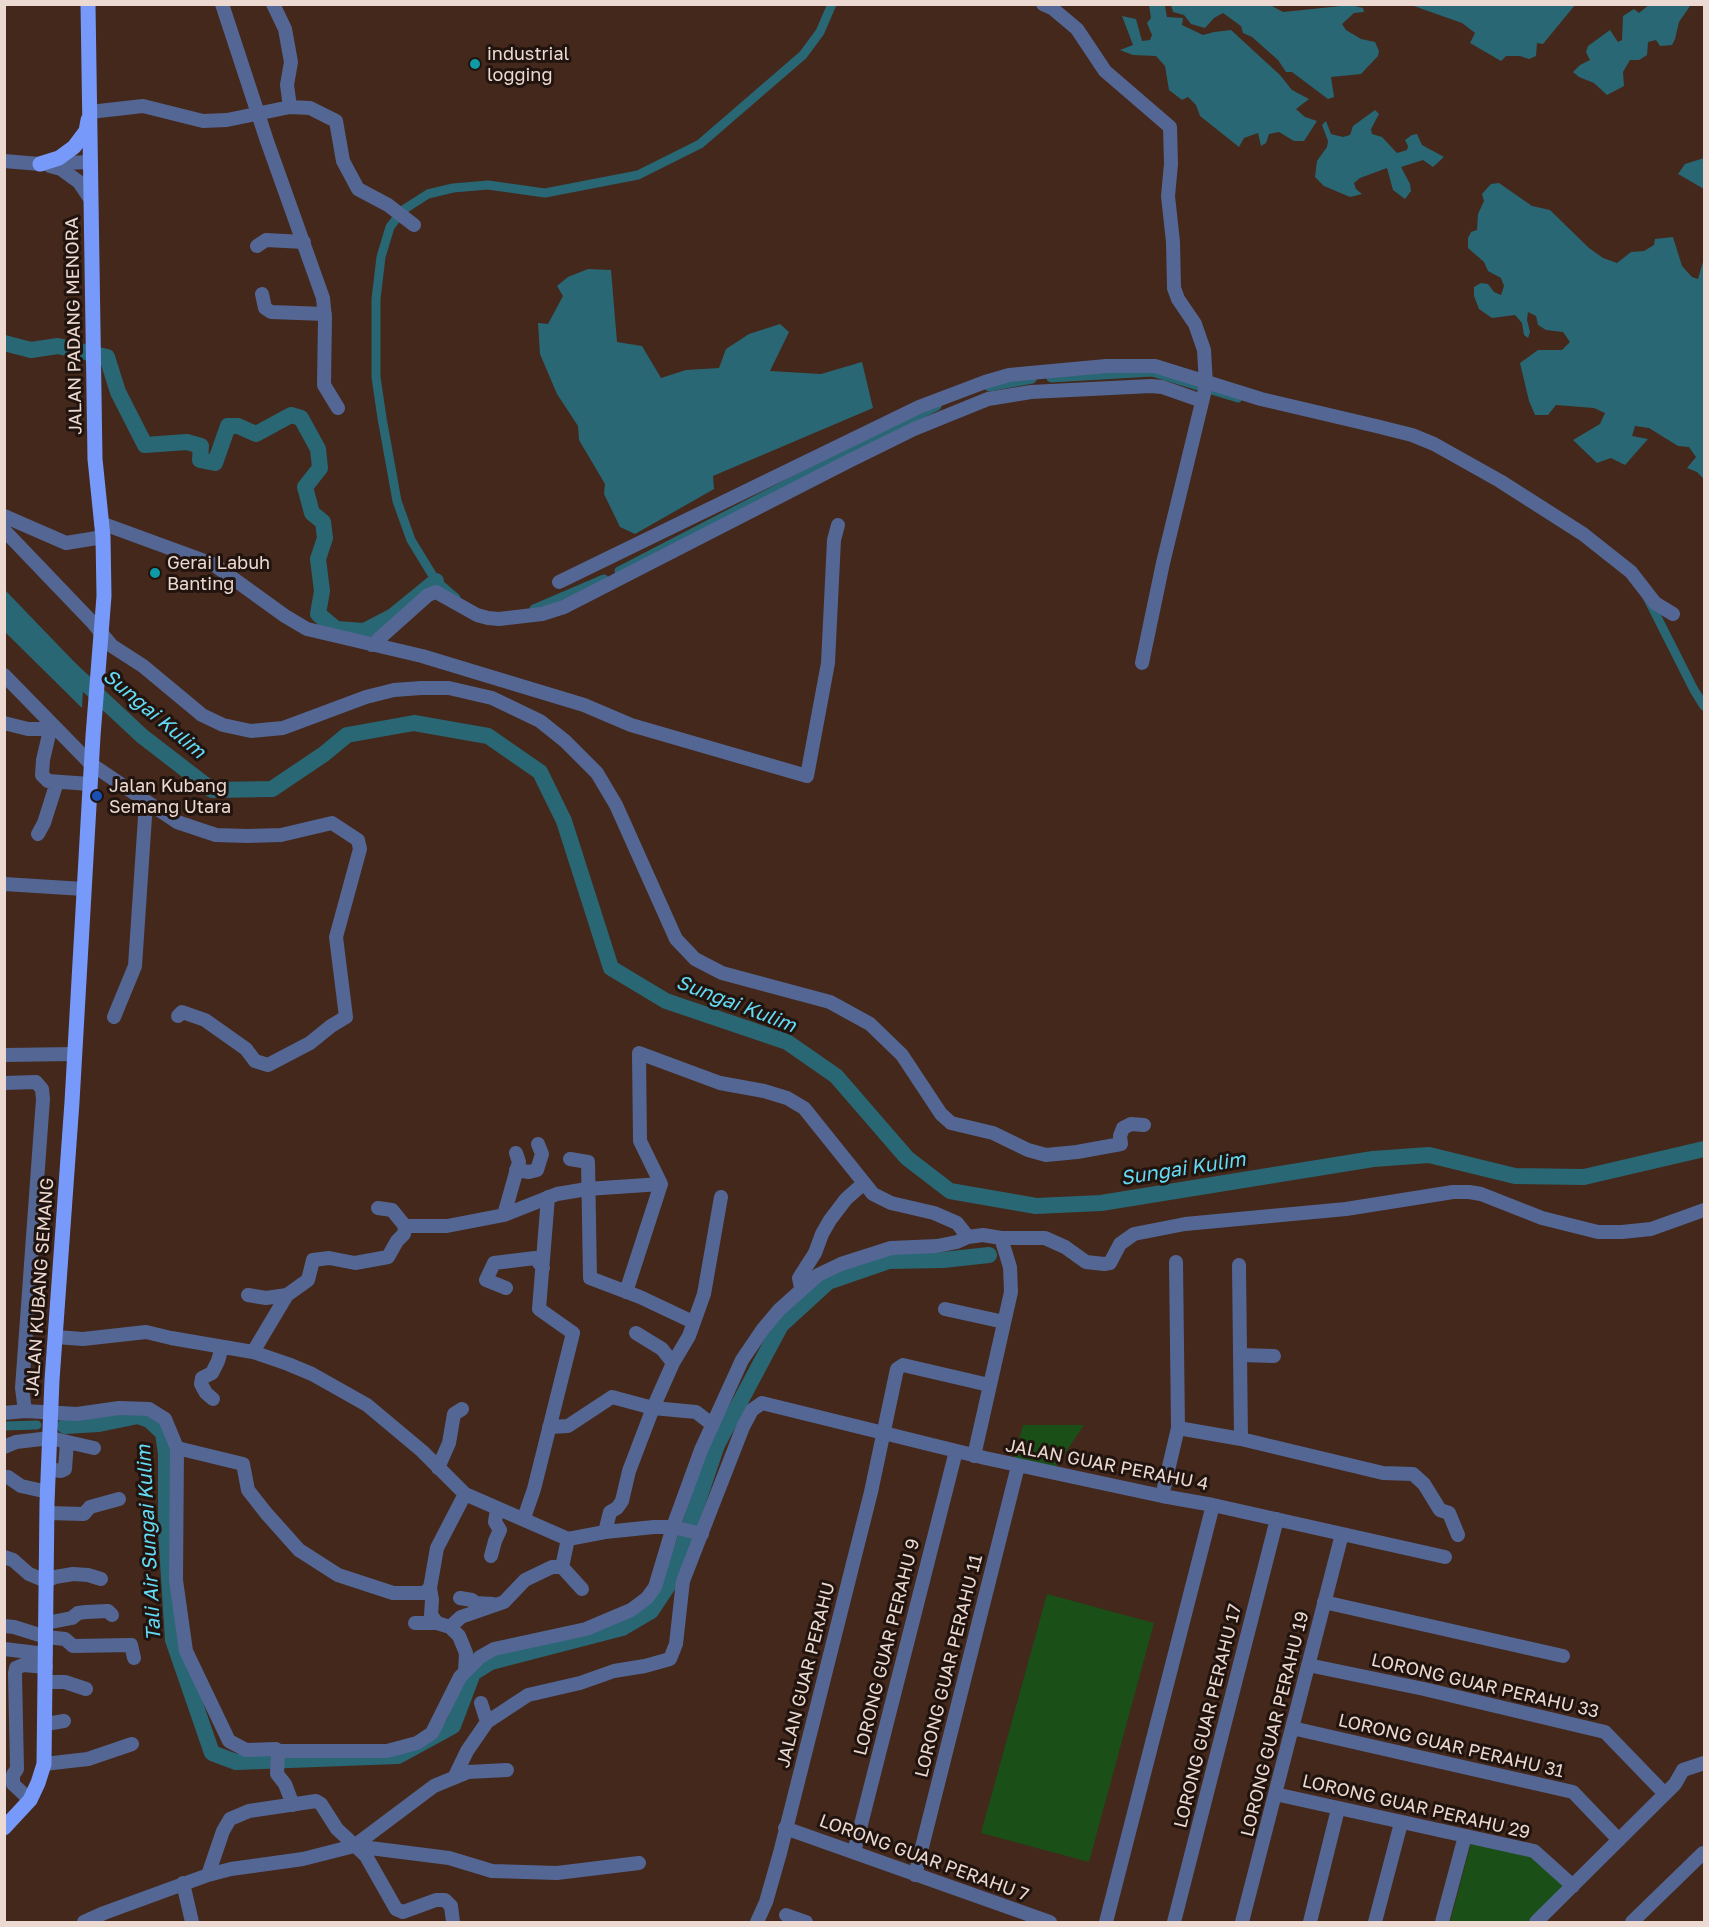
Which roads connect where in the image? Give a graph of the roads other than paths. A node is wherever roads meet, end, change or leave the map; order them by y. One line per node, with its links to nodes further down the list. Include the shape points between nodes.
1 (88, 4): 6 (main road, JALAN PADANG MENORA)
2 (222, 4): 7 (street)
3 (273, 4): 5 (street, via 285,29 291,62 287,85)
4 (1042, 4): 17 (street, via 1077,29 1105,71 1170,127 1168,196 1173,288 1195,324 1204,350)
5 (290, 107): 7 (street); 12 (street, via 310,108 336,121 343,161 358,189 401,213)
6 (90, 112): 7 (street, via 143,106 202,120 227,120); 9 (main road, JALAN PADANG MENORA); 10 (main road, via 86,131 75,147)
7 (258, 113): 13 (street)
8 (4, 161): 10 (street)
9 (90, 162): 10 (street); 11 (main road, JALAN PADANG MENORA)
10 (40, 164): 11 (street, via 61,169 79,182)
11 (91, 200): 22 (main road, JALAN PADANG MENORA, via 95,459)
12 (414, 225)
13 (304, 242): 14 (street, via 266,240); 16 (street)
14 (257, 246)
15 (262, 294): 16 (street, via 265,308 272,312)
16 (325, 314): 18 (street, via 324,385)
17 (1204, 391): 23 (street, via 1155,366 1106,366 985,381 899,416); 24 (street, via 1283,404 1412,435 1434,444 1583,534 1631,572 1655,603); 26 (street, via 1151,386 1031,392 988,399 914,429 564,607 542,614 488,618 436,592); 27 (street)
18 (338, 408)
19 (4, 516): 22 (street, via 66,543)
20 (838, 525): 26 (street, via 828,663 807,776 631,724 485,674)
21 (4, 530): 25 (street)
22 (102, 530): 25 (main road, JALAN PADANG MENORA, via 104,596); 26 (street, via 213,564 307,629)
23 (559, 582)
24 (1673, 614)
25 (100, 631): 31 (main road, JALAN PADANG MENORA); 44 (street, via 112,646 202,715 232,727 283,728 394,690 449,688 492,698 540,721 597,773 616,805 676,939 695,959 722,973 830,1002 870,1024 902,1055 945,1119 957,1125 993,1133 1046,1155 1121,1144 1123,1128)
26 (372, 645)
27 (1142, 663)
28 (4, 675): 30 (street)
29 (4, 723): 30 (street)
30 (53, 730): 32 (street); 33 (street, via 44,753 42,775)
31 (93, 736): 32 (main road, JALAN KUBANG SEMANG)
32 (91, 764): 34 (main road, JALAN KUBANG SEMANG); 35 (street)
33 (57, 782): 34 (street); 36 (street)
34 (90, 784): 38 (main road, JALAN KUBANG SEMANG)
35 (143, 801): 39 (street, via 177,822 216,835 281,835 332,823 358,840 360,849 336,937 346,1017 310,1043 268,1065 255,1061 246,1049 205,1020 182,1011); 40 (street, via 135,966)
36 (38, 834)
37 (4, 884): 38 (street)
38 (84, 889): 41 (main road, JALAN KUBANG SEMANG)
39 (178, 1016)
40 (114, 1017)
41 (75, 1054): 42 (street); 72 (main road, JALAN KUBANG SEMANG)
42 (4, 1055)
43 (4, 1083): 82 (street, via 36,1082 43,1099 22,1388)
44 (1144, 1125)
45 (538, 1144): 48 (street, via 542,1154 537,1170)
46 (516, 1153): 48 (street)
47 (570, 1159): 51 (street, via 588,1162)
48 (516, 1170): 56 (street)
49 (864, 1183): 50 (street, via 804,1108 787,1098 720,1083 639,1053 640,1141); 58 (street, via 873,1194 891,1203 957,1222); 64 (street, via 830,1220 800,1278)
50 (661, 1184): 51 (street); 65 (street)
51 (587, 1189): 52 (street); 65 (street, via 590,1278)
52 (548, 1197): 56 (street); 62 (street)
53 (721, 1197): 69 (street, via 704,1294)
54 (378, 1208): 57 (street, via 392,1210)
55 (1704, 1210): 59 (street, via 1651,1229 1598,1232 1542,1218 1481,1194 1453,1192 1346,1209 1185,1224 1134,1234 1120,1244 1110,1263 1104,1264 1086,1262 1045,1238)
56 (504, 1215): 57 (street, via 447,1226)
57 (405, 1226): 67 (street, via 388,1257 355,1263 329,1258 314,1260 308,1280)
58 (968, 1237): 59 (street); 64 (street, via 937,1246 891,1248 869,1254 841,1263)
59 (1001, 1238): 70 (street, via 1010,1267 1011,1292)
60 (1176, 1262): 87 (street)
61 (1239, 1265): 75 (street)
62 (543, 1268): 63 (street, via 535,1258 494,1263 486,1280); 85 (street, via 539,1309 573,1333)
63 (506, 1288)
64 (801, 1288): 86 (street, via 763,1329 742,1360)
65 (626, 1292): 69 (street)
66 (248, 1295): 67 (street)
67 (287, 1295): 74 (street)
68 (945, 1309): 70 (street)
69 (693, 1322): 77 (street)
70 (1004, 1322): 78 (street)
71 (636, 1333): 77 (street, via 662,1349)
72 (56, 1337): 73 (street, via 83,1339 146,1332); 84 (main road, JALAN KUBANG SEMANG)
73 (222, 1347): 74 (street); 79 (street, via 212,1373 202,1378 201,1384)
74 (253, 1352): 98 (street, via 312,1374 367,1405)
75 (1240, 1355): 76 (street); 90 (street)
76 (1274, 1356)
77 (673, 1363): 80 (street)
78 (989, 1385): 88 (street, JALAN GUAR PERAHU, via 903,1365 897,1369); 96 (street)
79 (213, 1399)
80 (653, 1408): 85 (street, via 612,1397 568,1426); 86 (street, via 696,1412); 111 (street, via 622,1501 609,1512)
81 (462, 1409): 98 (street, via 454,1414 449,1443)
82 (25, 1411): 83 (street); 84 (street)
83 (4, 1413)
84 (51, 1413): 89 (main road, JALAN KUBANG SEMANG); 94 (street, via 149,1409 165,1419)
85 (549, 1426): 108 (street)
86 (712, 1427): 110 (street)
87 (1178, 1428): 90 (street); 103 (street)
88 (884, 1434): 95 (street, JALAN GUAR PERAHU 4); 112 (street, JALAN GUAR PERAHU 4, via 762,1403 752,1410 743,1427); 158 (street, JALAN GUAR PERAHU)
89 (50, 1438): 91 (street); 92 (street); 99 (main road, JALAN KUBANG SEMANG)
90 (1241, 1440): 114 (street, via 1394,1475 1413,1474 1440,1510 1449,1513)
91 (67, 1442): 93 (street); 99 (street, via 65,1469)
92 (4, 1447)
93 (94, 1448)
94 (177, 1448): 122 (street, via 243,1464 248,1490 266,1513 299,1551 338,1575 393,1593 424,1593); 145 (street, via 176,1580 186,1651 229,1741 246,1750 276,1749)
95 (956, 1451): 96 (street, JALAN GUAR PERAHU 4); 162 (street, LORONG GUAR PERAHU 9)
96 (974, 1456): 97 (street, JALAN GUAR PERAHU 4)
97 (1018, 1466): 103 (street, JALAN GUAR PERAHU 4); 166 (street, LORONG GUAR PERAHU 11)
98 (438, 1468): 102 (street)
99 (48, 1470): 101 (main road, JALAN KUBANG SEMANG)
100 (4, 1477): 101 (street, via 21,1486)
101 (48, 1491): 107 (main road, JALAN KUBANG SEMANG)
102 (465, 1494): 106 (street); 122 (street, via 436,1548)
103 (1162, 1496): 105 (street, JALAN GUAR PERAHU 4)
104 (119, 1499): 107 (street, via 90,1507 84,1514)
105 (1213, 1505): 109 (street, JALAN GUAR PERAHU 4); 177 (street)
106 (497, 1509): 108 (street); 116 (street, via 495,1522 500,1530)
107 (47, 1513): 121 (main road, JALAN KUBANG SEMANG)
108 (524, 1518): 115 (street)
109 (1277, 1519): 113 (street, JALAN GUAR PERAHU 4); 178 (street, LORONG GUAR PERAHU 17)
110 (674, 1527): 111 (street); 112 (street); 137 (street, via 654,1587 631,1610 586,1629 494,1649)
111 (605, 1532): 115 (street)
112 (699, 1534): 141 (street, via 683,1581 675,1662 614,1671 528,1695)
113 (1342, 1534): 118 (street, JALAN GUAR PERAHU 4); 126 (street, LORONG GUAR PERAHU 19)
114 (1458, 1535)
115 (568, 1539): 119 (street)
116 (491, 1556)
117 (4, 1557): 121 (street)
118 (1445, 1557)
119 (562, 1567): 123 (street); 125 (street, via 552,1567 525,1580)
120 (101, 1579): 121 (street, via 73,1574)
121 (46, 1581): 131 (main road, JALAN KUBANG SEMANG)
122 (430, 1588): 129 (street, via 431,1615)
123 (582, 1589)
124 (460, 1598): 125 (street, via 486,1605)
125 (504, 1602): 129 (street)
126 (1324, 1602): 133 (street); 135 (street, LORONG GUAR PERAHU 19)
127 (112, 1615): 131 (street, via 108,1611 78,1613)
128 (415, 1623): 129 (street)
129 (443, 1625): 137 (street, via 459,1636 466,1653)
130 (4, 1626): 131 (street)
131 (46, 1630): 134 (street, via 73,1646 131,1645); 136 (main road, JALAN KUBANG SEMANG)
132 (4, 1649): 136 (street)
133 (1563, 1656)
134 (134, 1658)
135 (1308, 1665): 143 (street, LORONG GUAR PERAHU 19); 152 (street, LORONG GUAR PERAHU 33, via 1605,1732)
136 (46, 1668): 138 (street, via 65,1682); 142 (main road, JALAN KUBANG SEMANG); 150 (street, via 16,1668 18,1769)
137 (465, 1672): 145 (street, via 432,1733 417,1743 387,1751)
138 (86, 1689)
139 (481, 1703): 141 (street)
140 (64, 1721): 142 (street)
141 (487, 1722): 149 (street)
142 (46, 1724): 147 (main road, JALAN KUBANG SEMANG)
143 (1292, 1728): 151 (street, LORONG GUAR PERAHU 19); 160 (street, LORONG GUAR PERAHU 31, via 1573,1792)
144 (132, 1744): 147 (street, via 88,1759)
145 (278, 1753): 154 (street, via 277,1774)
146 (1704, 1763): 152 (street, via 1683,1770)
147 (44, 1764): 153 (main road, JALAN KUBANG SEMANG)
148 (507, 1770): 149 (street)
149 (455, 1776): 161 (street, via 434,1786)
150 (9, 1784): 153 (street)
151 (1275, 1794): 155 (street, LORONG GUAR PERAHU 29); 179 (street, LORONG GUAR PERAHU 19)
152 (1665, 1794): 160 (street)
153 (30, 1800): 157 (main road, JALAN KUBANG SEMANG)
154 (293, 1805): 161 (street, via 321,1804); 165 (street, via 249,1811 230,1819)
155 (1338, 1809): 156 (street, LORONG GUAR PERAHU 29); 180 (street)
156 (1401, 1822): 159 (street, LORONG GUAR PERAHU 29); 181 (street)
157 (4, 1828)
158 (785, 1828): 162 (street, LORONG GUAR PERAHU 7); 174 (street, JALAN GUAR PERAHU)
159 (1465, 1836): 168 (street, LORONG GUAR PERAHU 29, via 1534,1851); 182 (street)
160 (1619, 1839): 168 (street)
161 (354, 1846): 164 (street, via 449,1858 492,1871 557,1873); 165 (street); 173 (street, via 366,1856 396,1909 403,1912 445,1900 451,1906)
162 (854, 1852): 166 (street, LORONG GUAR PERAHU 7)
163 (1703, 1853): 184 (street)
164 (639, 1863)
165 (208, 1875): 167 (street)
166 (915, 1875): 176 (street, LORONG GUAR PERAHU 7)
167 (183, 1883): 170 (street); 172 (street)
168 (1573, 1886): 183 (street)
169 (786, 1916): 175 (street)
170 (106, 1918): 171 (street)
171 (84, 1923)
172 (192, 1923)
173 (453, 1923)
174 (757, 1923)
175 (806, 1923)
176 (1050, 1923)
177 (1106, 1923)
178 (1174, 1923)
179 (1242, 1923)
180 (1310, 1923)
181 (1375, 1923)
182 (1442, 1923)
183 (1536, 1923)
184 (1632, 1923)

